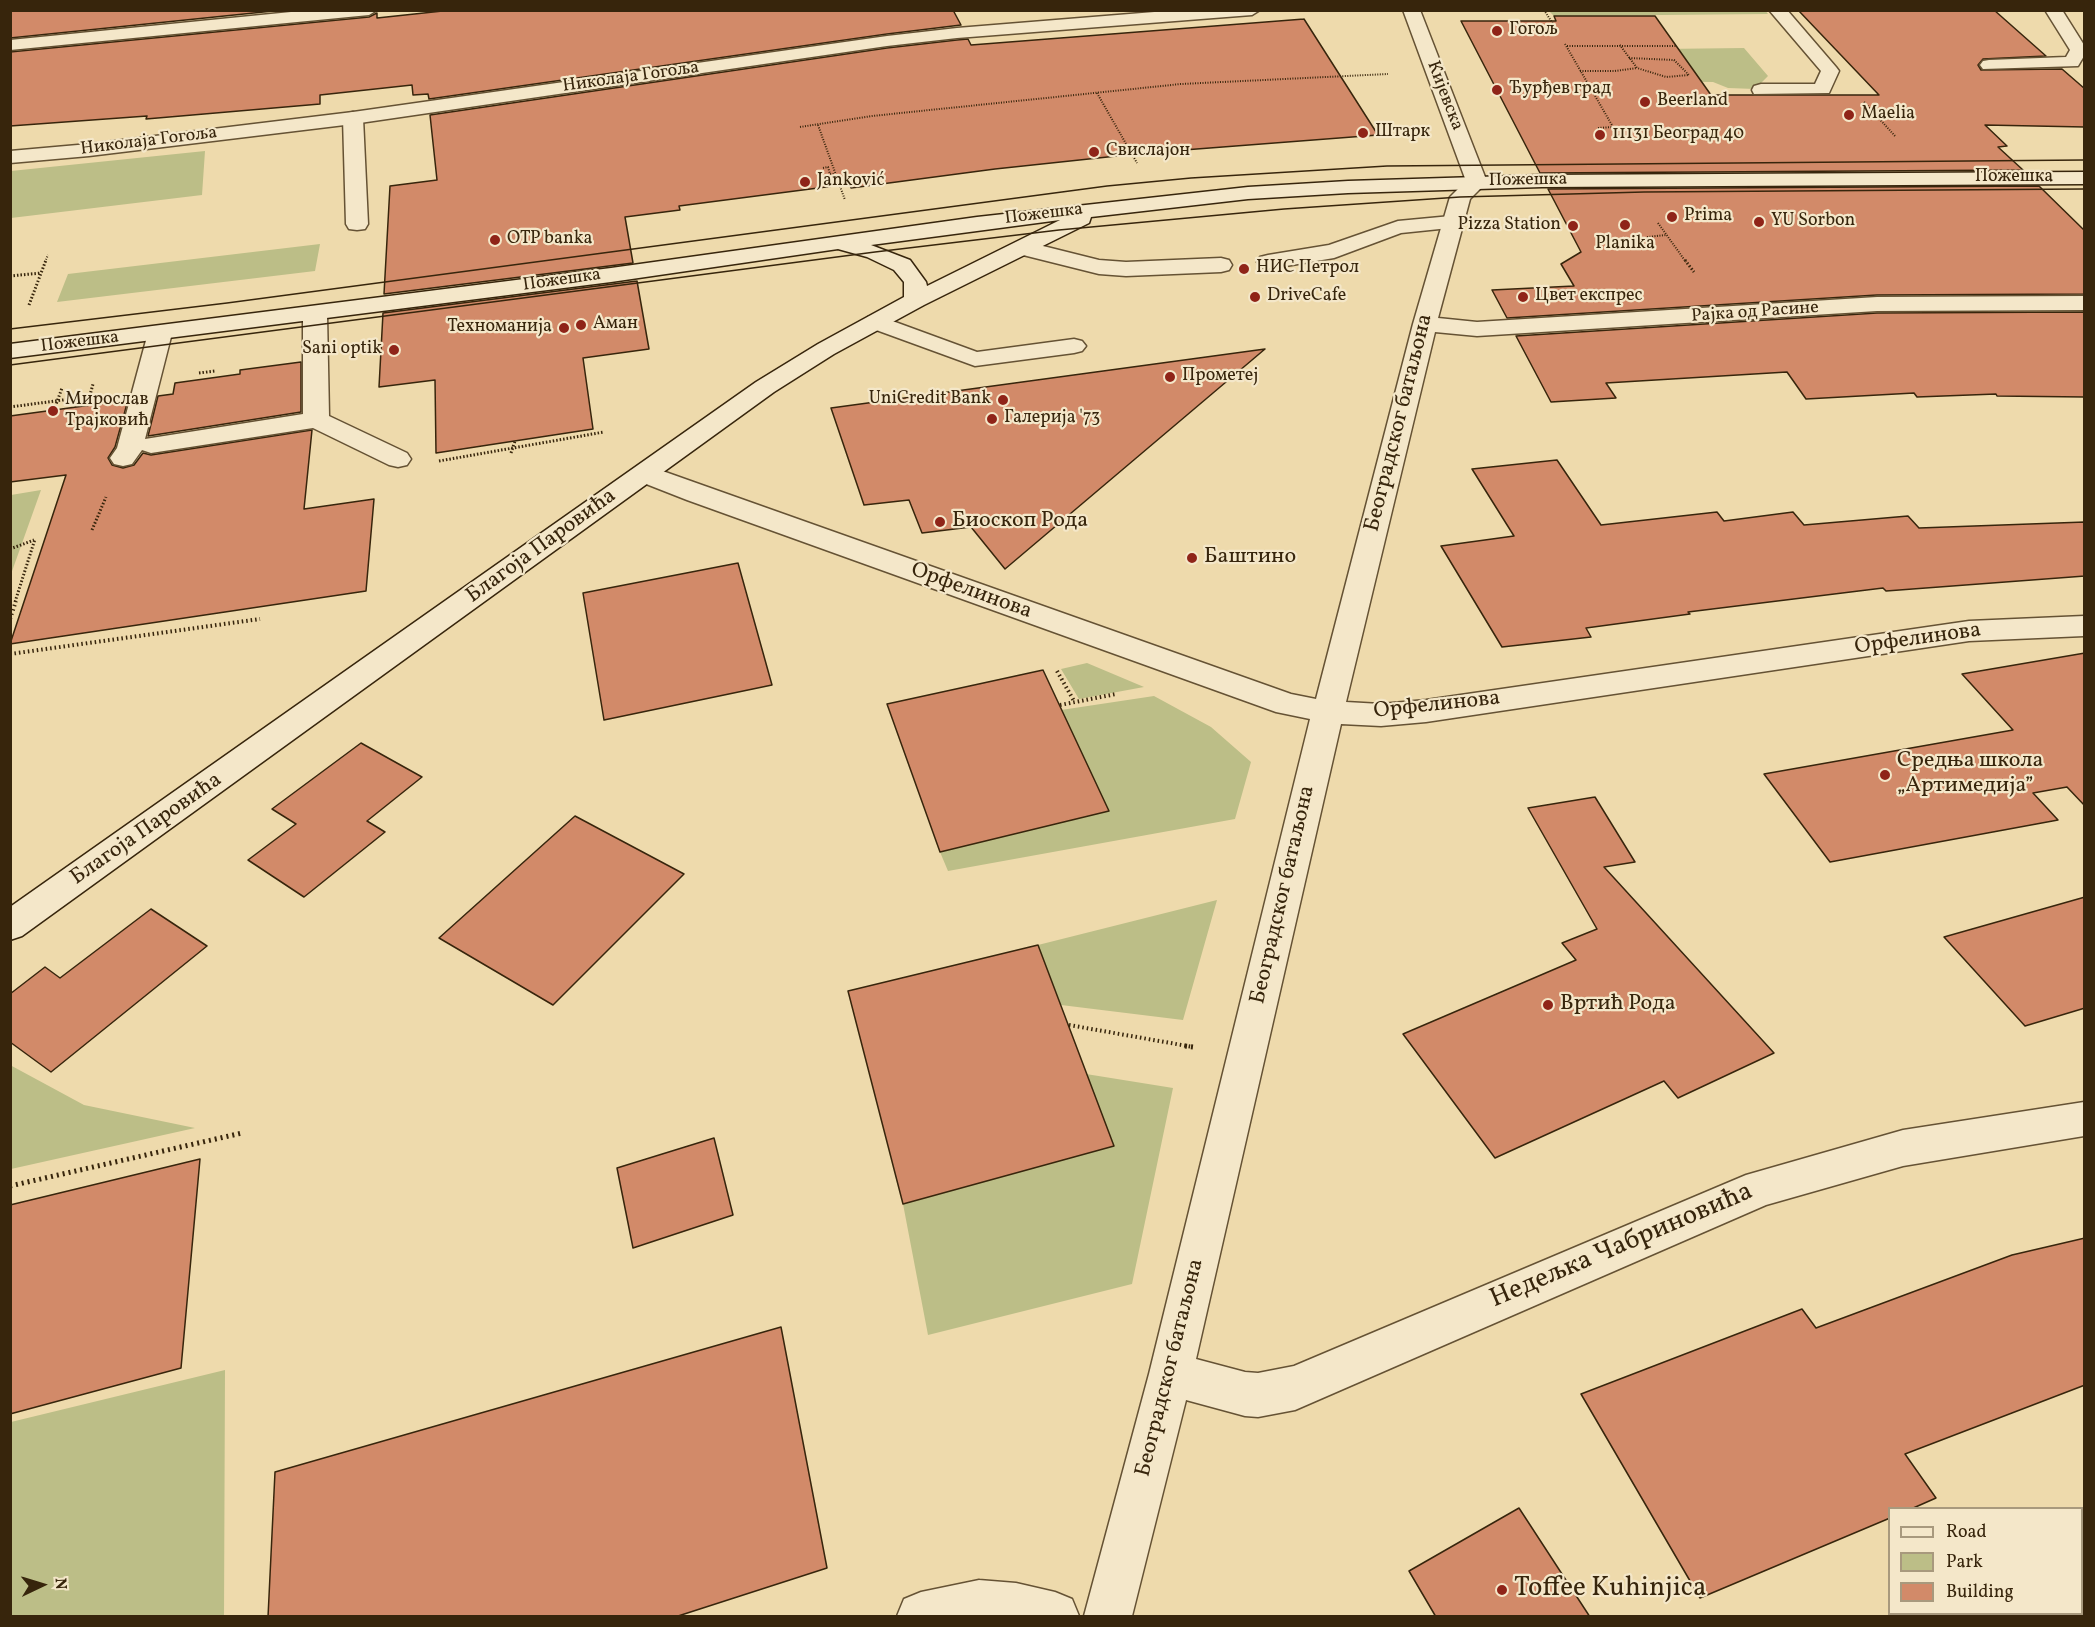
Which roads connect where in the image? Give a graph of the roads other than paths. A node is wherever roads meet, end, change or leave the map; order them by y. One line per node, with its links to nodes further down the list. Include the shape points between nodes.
1 (369, 10): 6 (street)
2 (1252, 10): 9 (street, Николаја Гогоља, via 887,41)
3 (1411, 10): 12 (street, Кијевска)
4 (1777, 10): 8 (street, via 1830,71 1822,89)
5 (2053, 10): 7 (street, via 2079,50 2072,62)
6 (10, 45)
7 (1989, 65)
8 (1761, 90)
9 (353, 118): 10 (street, Николаја Гогоља); 15 (street)
10 (10, 157)
11 (2085, 178): 12 (street, Пожешка)
12 (1477, 182): 13 (street, Пожешка, via 1248,193); 14 (street, Београдског батаљона, via 1460,197)
13 (1099, 209): 16 (street, Пожешка); 17 (street, Благоја Паровића)
14 (1451, 222): 18 (street, via 1398,227 1334,251); 24 (street, Београдског батаљона)
15 (357, 224)
16 (832, 242): 20 (street, via 874,252 902,265 915,282); 22 (street, Пожешка)
17 (1023, 248): 19 (street, via 1099,267); 20 (street, Благоја Паровића)
18 (1268, 262)
19 (1221, 265)
20 (916, 300): 23 (street, Благоја Паровића)
21 (2085, 303): 24 (street, Рајка од Расине, via 1877,304 1477,329)
22 (315, 314): 25 (street, Пожешка); 28 (street)
23 (876, 322): 26 (street, via 975,358); 32 (street, Благоја Паровића, via 765,387)
24 (1425, 324): 34 (street, Београдског батаљона)
25 (159, 333): 27 (street, Пожешка); 30 (street, via 130,448)
26 (1074, 346)
27 (10, 351)
28 (316, 420): 29 (street); 31 (street)
29 (151, 445)
30 (123, 458)
31 (398, 459)
32 (645, 474): 34 (street, Орфелинова, via 1287,705); 35 (street, Благоја Паровића)
33 (2085, 626): 34 (street, Орфелинова, via 1969,631 1426,711 1381,715)
34 (1328, 712): 37 (street, Београдског батаљона)
35 (10, 926)
36 (2085, 1119): 37 (street, Недељка Чабриновића, via 1903,1148 1760,1188 1294,1388 1245,1394)
37 (1171, 1374): 40 (street, Београдског батаљона)
38 (921, 1617): 39 (street, via 979,1604 1016,1607)
39 (1055, 1617)
40 (1108, 1617)

